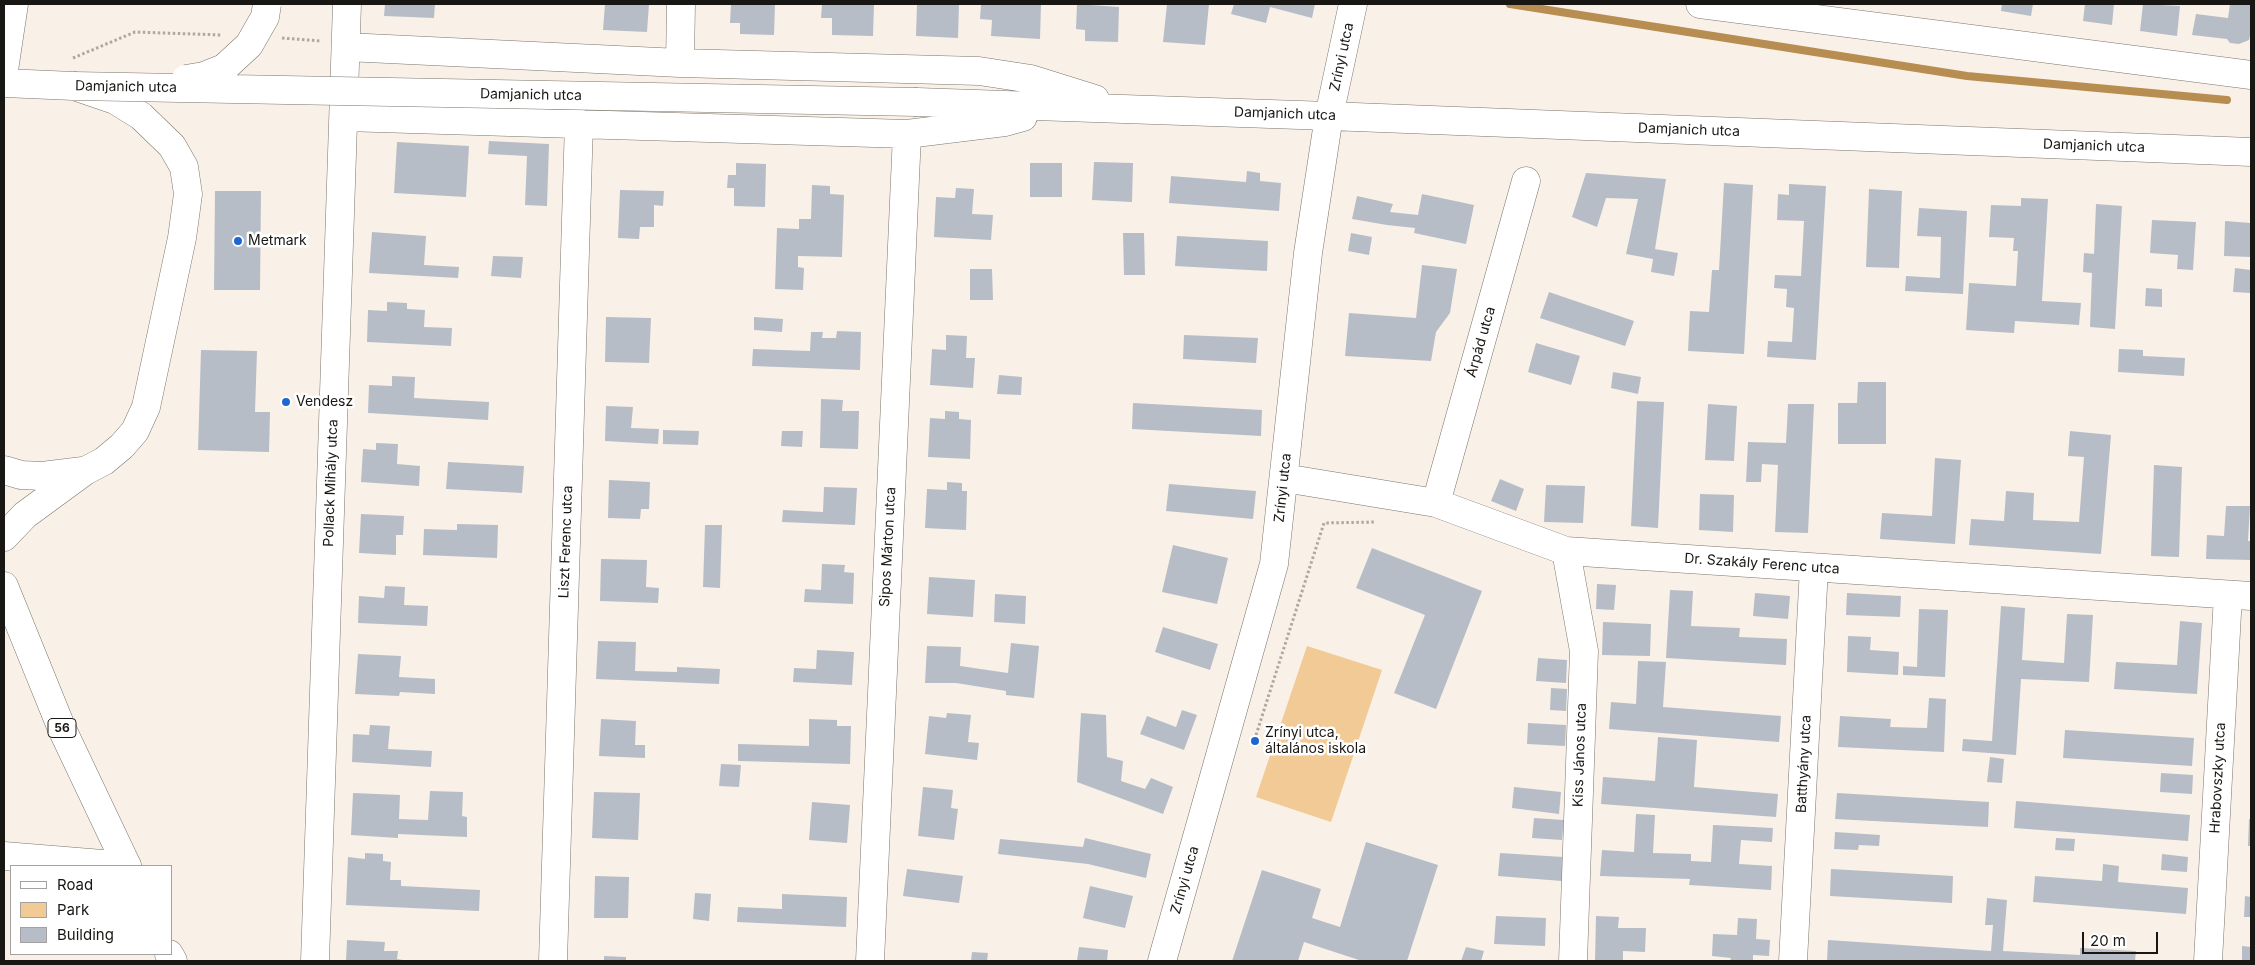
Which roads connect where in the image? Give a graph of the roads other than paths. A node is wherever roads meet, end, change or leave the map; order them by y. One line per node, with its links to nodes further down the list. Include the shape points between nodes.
1 (14, 4): 9 (street)
2 (267, 4): 12 (street, bridge, via 249,45 224,68 204,76 176,80)
3 (347, 4): 7 (street, Pollack Mihály utca)
4 (681, 4): 8 (street)
5 (1353, 4): 16 (street, Zrínyi utca)
6 (1700, 4): 10 (street)
7 (346, 47): 8 (street, Damjanich utca); 15 (street, Pollack Mihály utca)
8 (680, 63): 14 (street, Damjanich utca, via 979,71 1031,80)
9 (4, 70)
10 (2251, 75)
11 (4, 83): 12 (street, Damjanich utca)
12 (74, 86): 13 (street, Damjanich utca, bridge); 22 (street, via 115,100 141,116 172,146 184,167 188,194 182,238 146,407 135,431 122,446)
13 (1058, 107): 14 (street, Damjanich utca); 18 (street, Damjanich utca, via 1005,122)
14 (1127, 109): 16 (street, Damjanich utca)
15 (344, 116): 17 (street, Damjanich utca); 33 (street, Pollack Mihály utca)
16 (1329, 116): 19 (street, Damjanich utca); 23 (street, Zrínyi utca, via 1308,253)
17 (579, 124): 18 (street, Damjanich utca); 34 (street, Liszt Ferenc utca)
18 (907, 134): 35 (street, Sipos Márton utca)
19 (2251, 152)
20 (1526, 180): 24 (street, Árpád utca)
21 (4, 470): 22 (street, via 42,476)
22 (85, 471): 25 (street, via 25,514)
23 (1284, 478): 24 (street, Dr. Szakály Ferenc utca); 36 (street, Zrínyi utca, via 1274,564)
24 (1436, 503): 26 (street, Dr. Szakály Ferenc utca)
25 (4, 537)
26 (1566, 551): 27 (street, Dr. Szakály Ferenc utca); 37 (street, Kiss János utca, via 1584,652)
27 (1814, 568): 29 (street, Dr. Szakály Ferenc utca); 38 (street, Batthyány utca)
28 (4, 586): 32 (street, 56, via 62,729)
29 (2239, 596): 39 (street, Hrabovszky utca)
30 (4, 856): 31 (street)
31 (115, 865)
32 (127, 865)
33 (315, 961)
34 (553, 961)
35 (870, 961)
36 (1162, 961)
37 (1573, 961)
38 (1793, 961)
39 (2208, 961)

